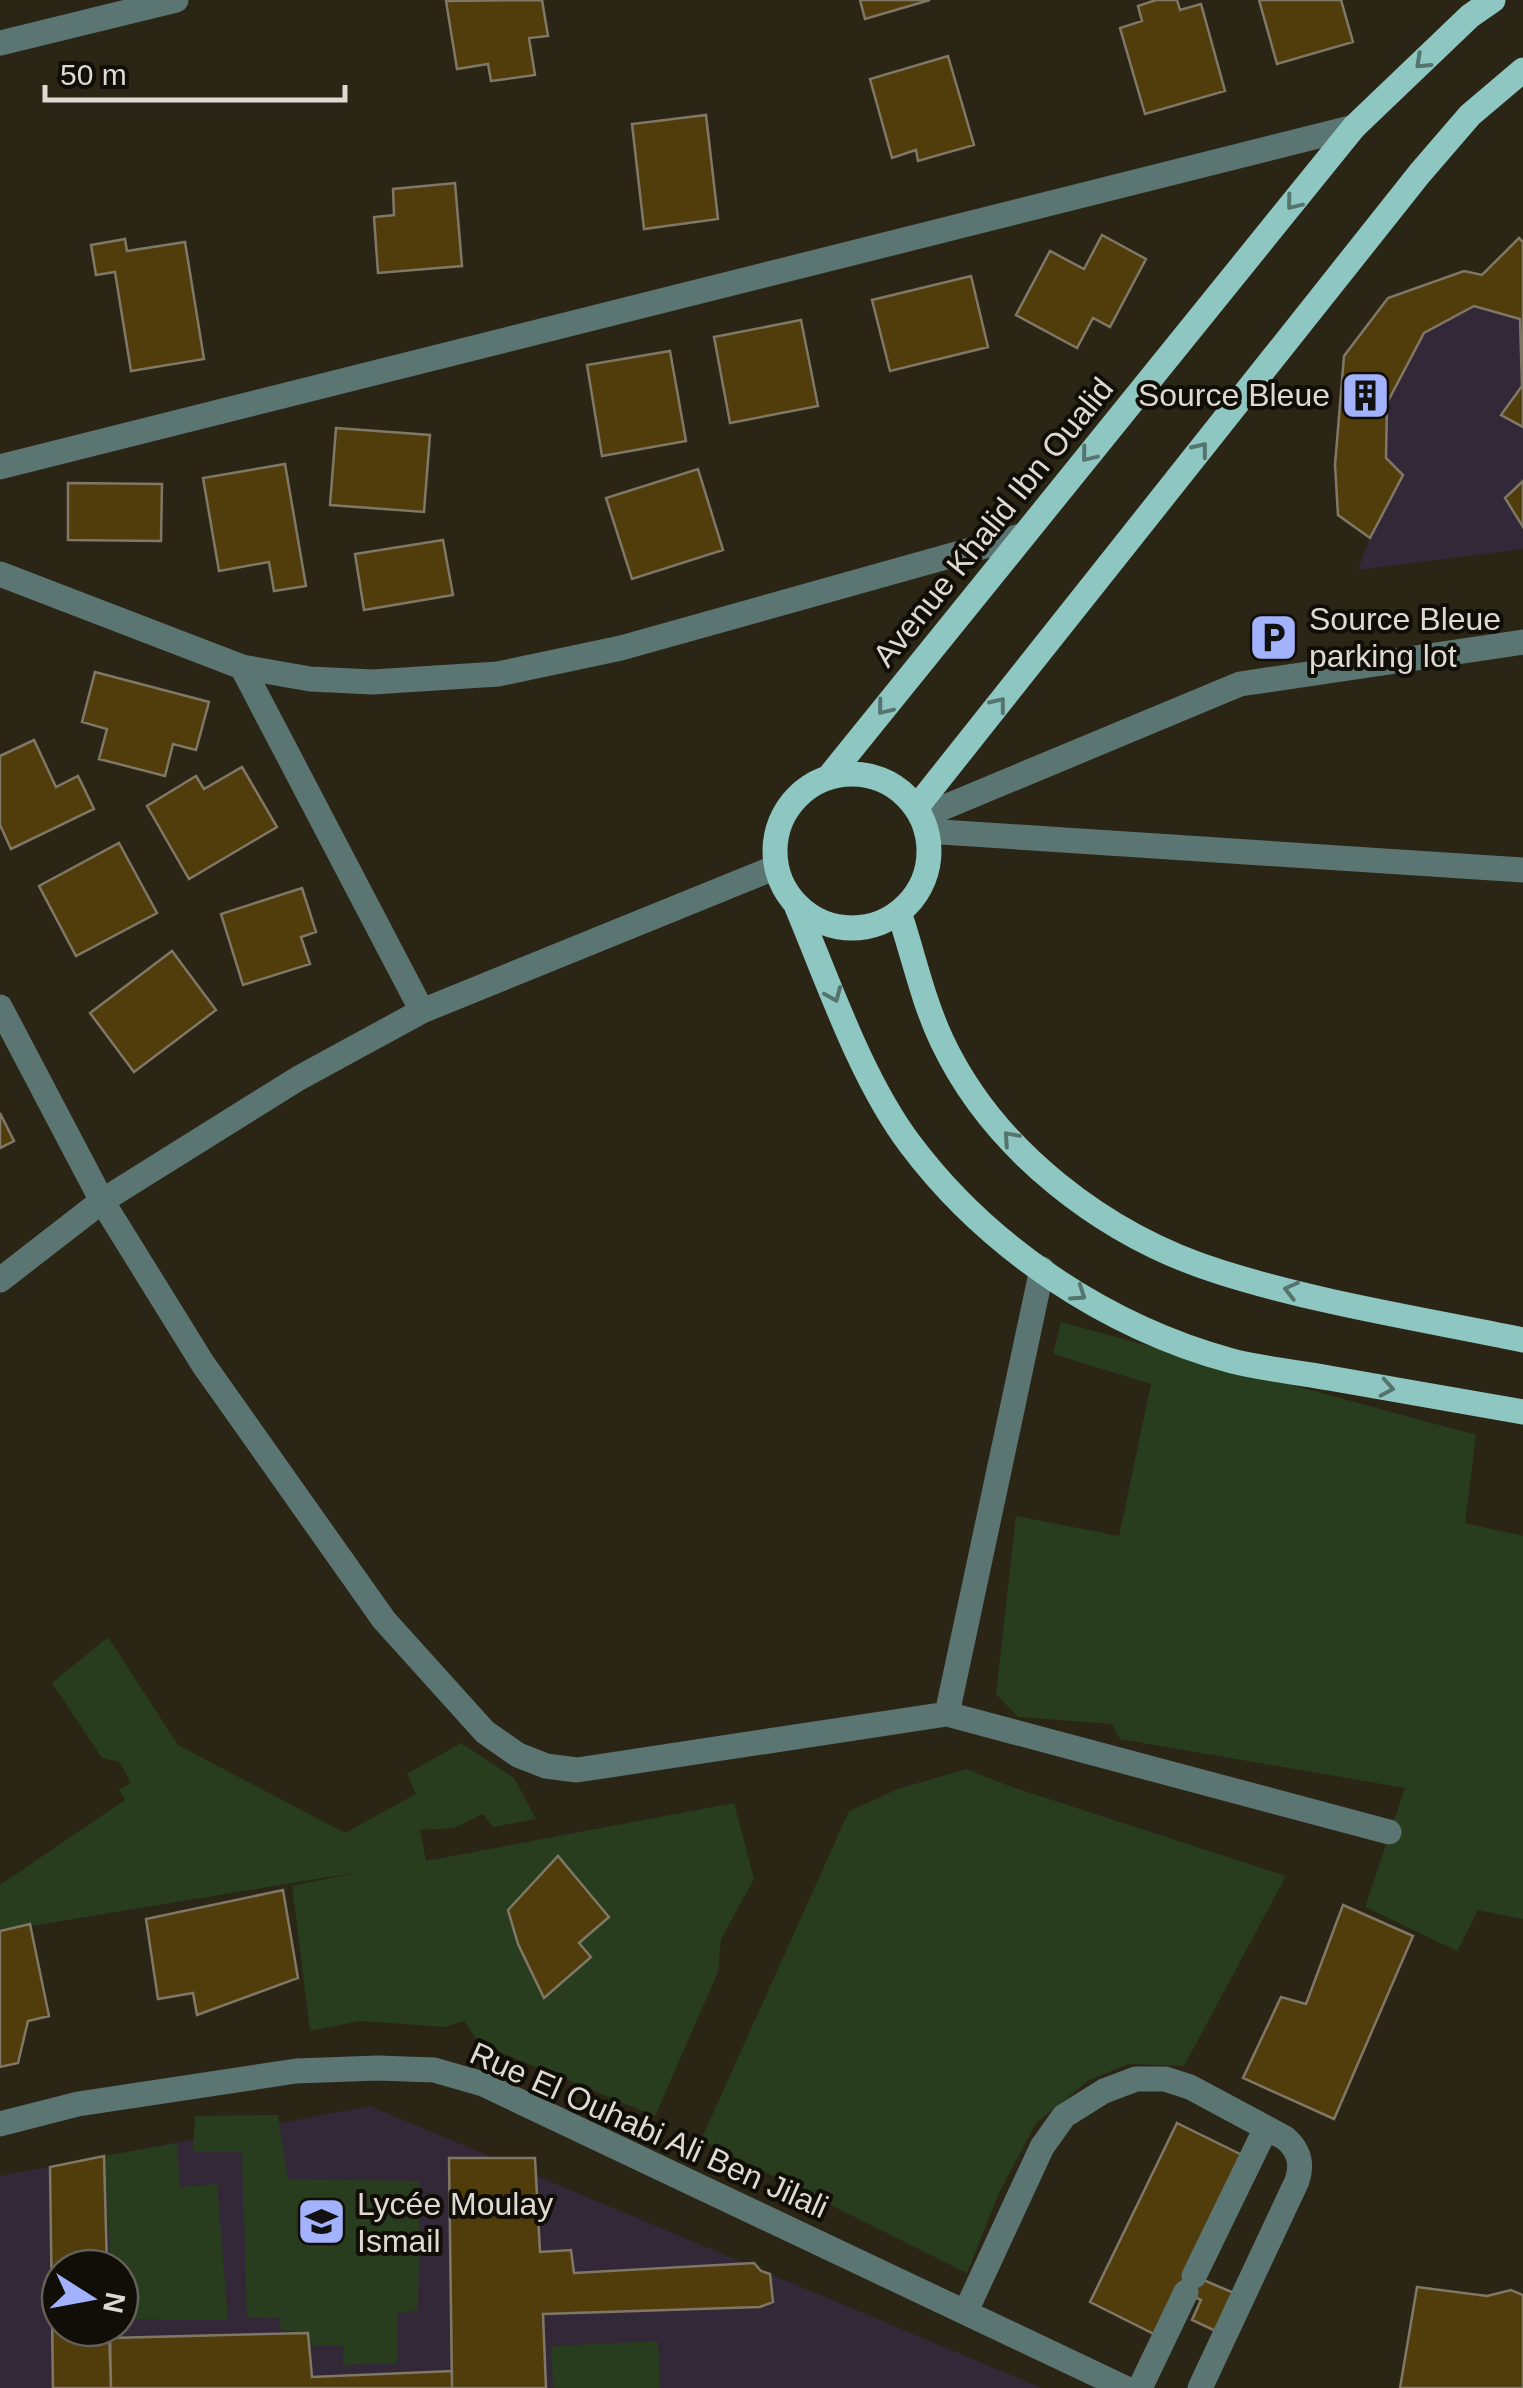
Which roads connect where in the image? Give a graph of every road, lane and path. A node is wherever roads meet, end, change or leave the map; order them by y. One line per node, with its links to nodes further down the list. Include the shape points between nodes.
1 (176, 0): 3 (street)
2 (1493, 0): 5 (main road, Avenue Khalid Ibn Oualid, one-way to 5)
3 (0, 43)
4 (1523, 70): 12 (main road, one-way to 4, via 1420,173 1470,115)
5 (1354, 127): 6 (street); 7 (main road, Avenue Khalid Ibn Oualid, one-way to 7)
6 (0, 467)
7 (1024, 535): 10 (street, via 639,643 498,674 373,682); 11 (main road, Avenue Khalid Ibn Oualid, one-way to 11)
8 (0, 574): 10 (street)
9 (1523, 642): 12 (street, via 1240,684)
10 (242, 667): 18 (street)
11 (828, 778): 12 (main road, via 867,775 894,787); 13 (main road, Avenue Khalid Ibn Oualid, via 785,812 774,848)
12 (921, 818): 14 (street); 16 (main road, via 928,863)
13 (776, 867): 15 (main road); 18 (street)
14 (1523, 870)
15 (796, 905): 16 (main road, via 836,927 880,923); 20 (main road, one-way to 20, via 854,1042 908,1142 960,1204)
16 (900, 912): 22 (main road, one-way to 16, via 1218,1272 1095,1212 1028,1159 978,1104 941,1040)
17 (0, 1007): 19 (street)
18 (422, 1011): 19 (street)
19 (102, 1200): 21 (street); 24 (street, via 203,1364 384,1620 485,1732 518,1755 577,1770)
20 (1042, 1270): 23 (main road, one-way to 23, via 1092,1303 1234,1362); 24 (street)
21 (0, 1280)
22 (1523, 1340)
23 (1523, 1412)
24 (947, 1714): 25 (street)
25 (1389, 1832)
26 (0, 2124): 28 (street, Rue El Ouhabi Ali Ben Jilali, via 78,2104 296,2071 434,2070 484,2084)
27 (1266, 2128): 28 (street, via 1166,2079 1136,2079 1104,2090 1064,2116 1042,2147); 30 (street); 31 (street, via 1293,2145 1300,2172)
28 (966, 2311): 29 (street, Rue El Ouhabi Ali Ben Jilali)
29 (1124, 2388)
30 (1140, 2388)
31 (1200, 2388)

